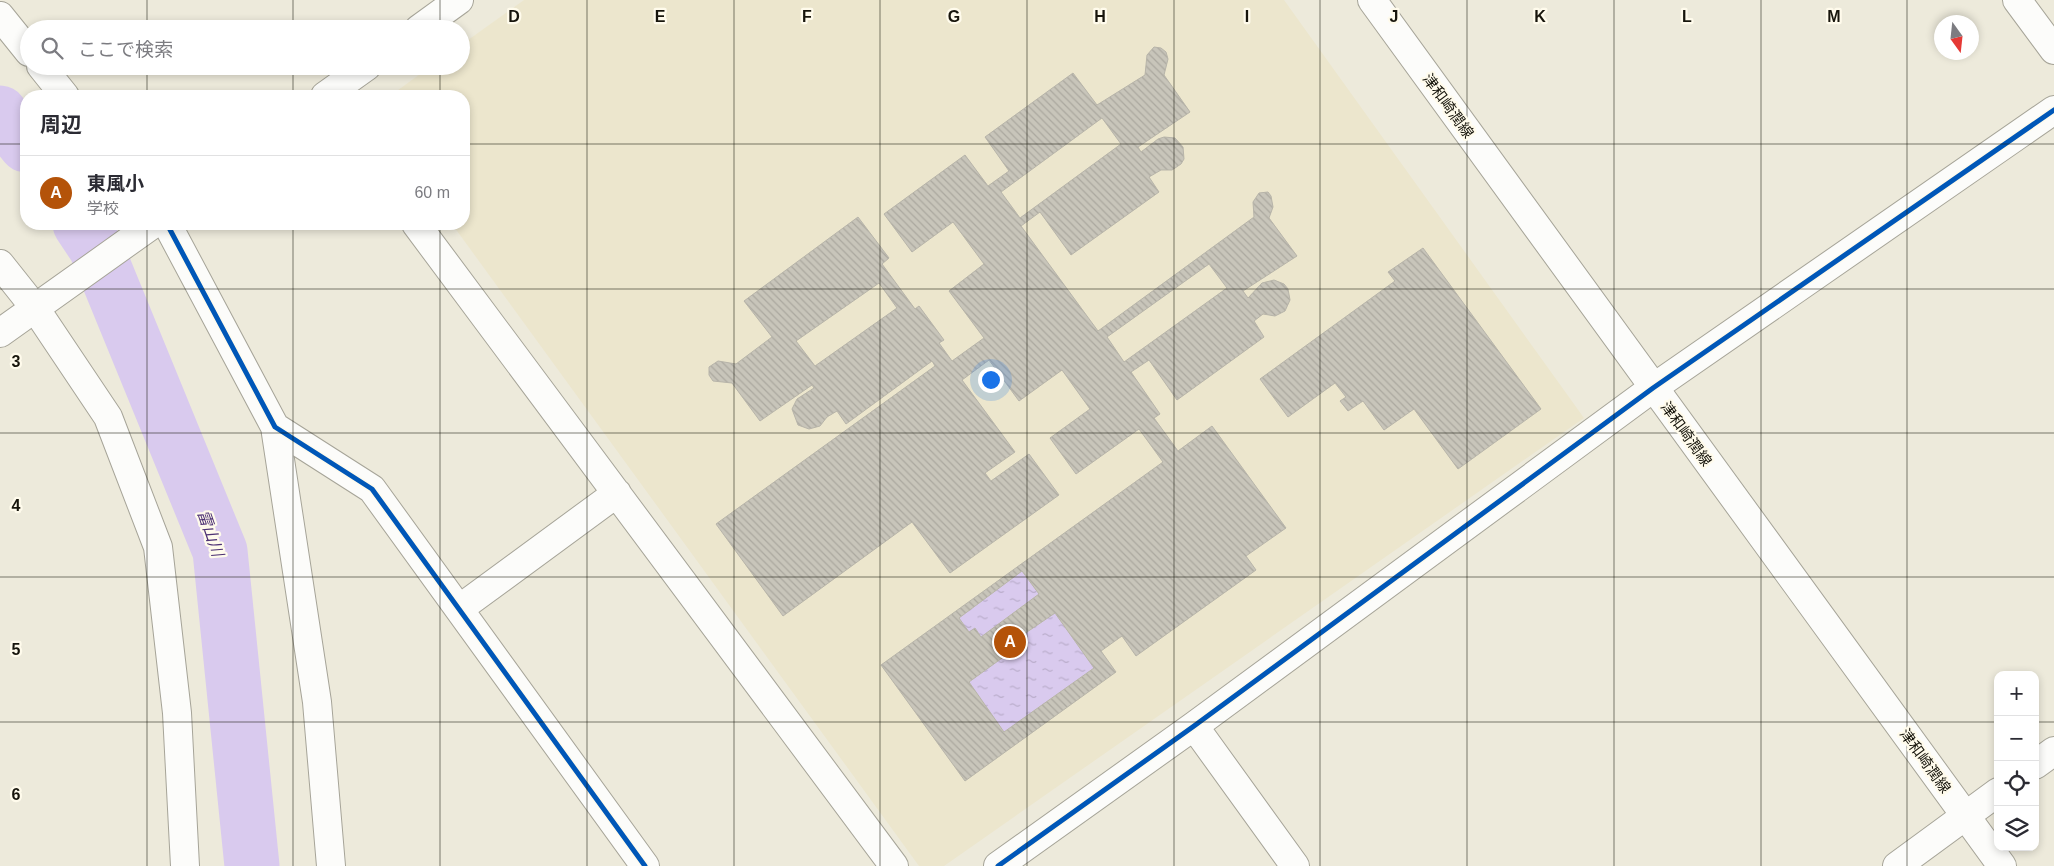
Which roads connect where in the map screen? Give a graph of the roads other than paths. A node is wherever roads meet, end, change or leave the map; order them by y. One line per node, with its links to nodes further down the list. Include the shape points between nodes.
1 (458, 0): 5 (street)
2 (1372, 0): 19 (street, 津和崎潤線)
3 (2017, 0): 7 (street)
4 (0, 16): 6 (street)
5 (431, 20)
6 (20, 41)
7 (2054, 50)
8 (48, 75): 10 (street)
9 (354, 75): 11 (street)
10 (60, 90)
11 (333, 90)
12 (2054, 110): 19 (street)
13 (145, 230): 17 (street)
14 (170, 230): 20 (street)
15 (420, 230): 21 (street)
16 (0, 264): 17 (street)
17 (35, 308): 18 (street); 28 (street, via 108,417 158,547 177,712)
18 (0, 333)
19 (1653, 388): 23 (street); 27 (street, 津和崎潤線)
20 (275, 427): 22 (street, via 372,489); 29 (street, via 317,702)
21 (617, 493): 22 (street); 31 (street)
22 (459, 609): 30 (street)
23 (1194, 726): 32 (street); 33 (street)
24 (2054, 751): 25 (street)
25 (2039, 762)
26 (1994, 795): 27 (street)
27 (1965, 816): 34 (street); 35 (street, 津和崎潤線)
28 (185, 866)
29 (331, 866)
30 (646, 866)
31 (894, 866)
32 (998, 866)
33 (1295, 866)
34 (1896, 866)
35 (2002, 866)

